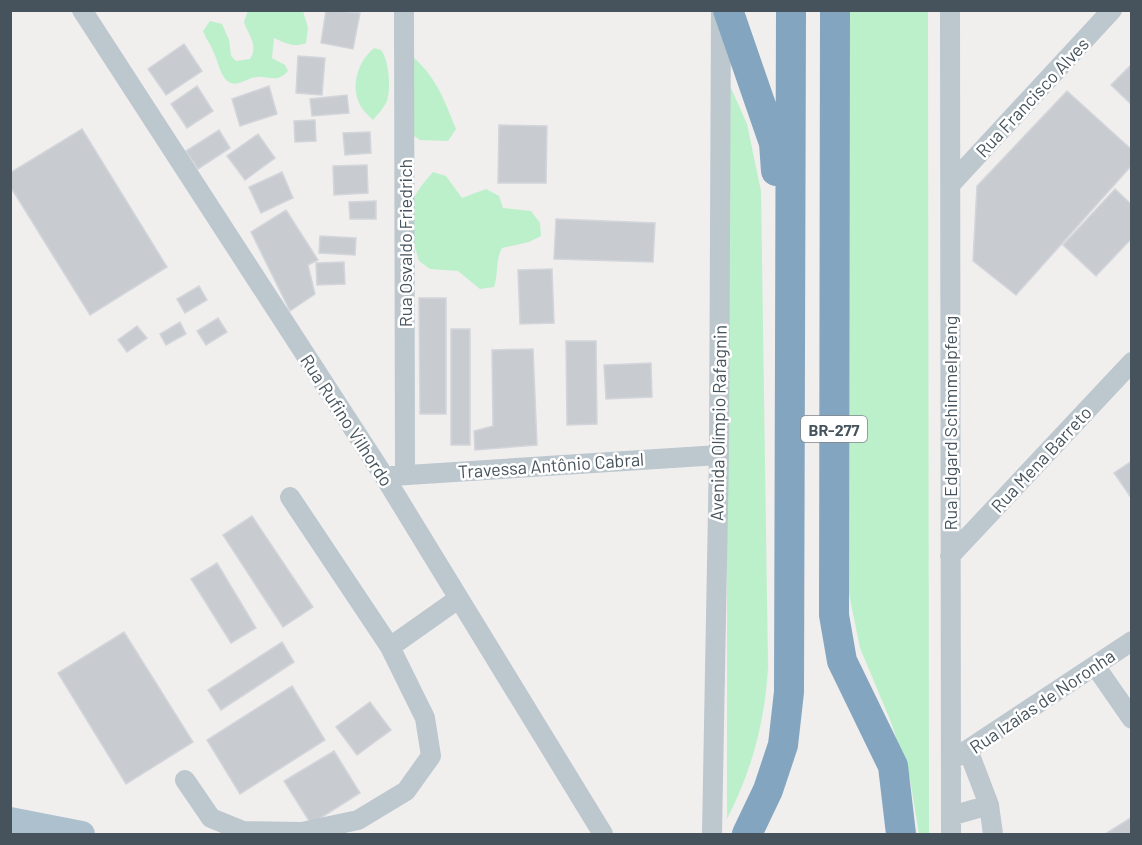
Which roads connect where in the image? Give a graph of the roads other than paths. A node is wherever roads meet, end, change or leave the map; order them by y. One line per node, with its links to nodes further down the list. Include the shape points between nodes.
1 (82, 10): 14 (street, Rua Rufino Vilhordo)
2 (404, 10): 13 (street, Rua Osvaldo Friedrich)
3 (721, 10): 12 (street, Avenida Olímpio Rafagnin)
4 (728, 10): 11 (highway, via 774,143)
5 (792, 10): 11 (highway, BR-277)
6 (834, 10): 31 (highway, BR-277, via 834,615 842,661 893,766)
7 (950, 10): 9 (street, Rua Edgard Schimmelpfeng)
8 (1112, 10): 9 (street, Rua Francisco Alves)
9 (951, 184): 16 (street, Rua Edgard Schimmelpfeng)
10 (1131, 362): 16 (street, Rua Mena Barreto)
11 (790, 374): 30 (highway, BR-277, via 789,692 783,745)
12 (718, 455): 13 (street, Travessa Antônio Cabral); 29 (street, Avenida Olímpio Rafagnin)
13 (405, 475): 14 (street, Travessa Antônio Cabral)
14 (384, 477): 17 (street, Rua Rufino Vilhordo)
15 (290, 497): 19 (street)
16 (950, 556): 22 (street, Rua Edgard Schimmelpfeng)
17 (458, 599): 19 (street); 28 (street, Rua Rufino Vilhordo)
18 (1131, 641): 20 (street, Rua Izaías de Noronha)
19 (390, 647): 23 (street, via 425,718 431,756 406,790 358,820 302,832 243,831 211,818)
20 (1096, 667): 21 (street); 22 (street, Rua Izaías de Noronha)
21 (1131, 719)
22 (960, 755): 24 (street); 26 (street, Rua Edgard Schimmelpfeng)
23 (185, 780)
24 (989, 805): 26 (street); 32 (street)
25 (10, 820): 27 (main road)
26 (951, 825)
27 (82, 834)
28 (603, 834)
29 (712, 834)
30 (747, 834)
31 (902, 834)
32 (993, 834)

